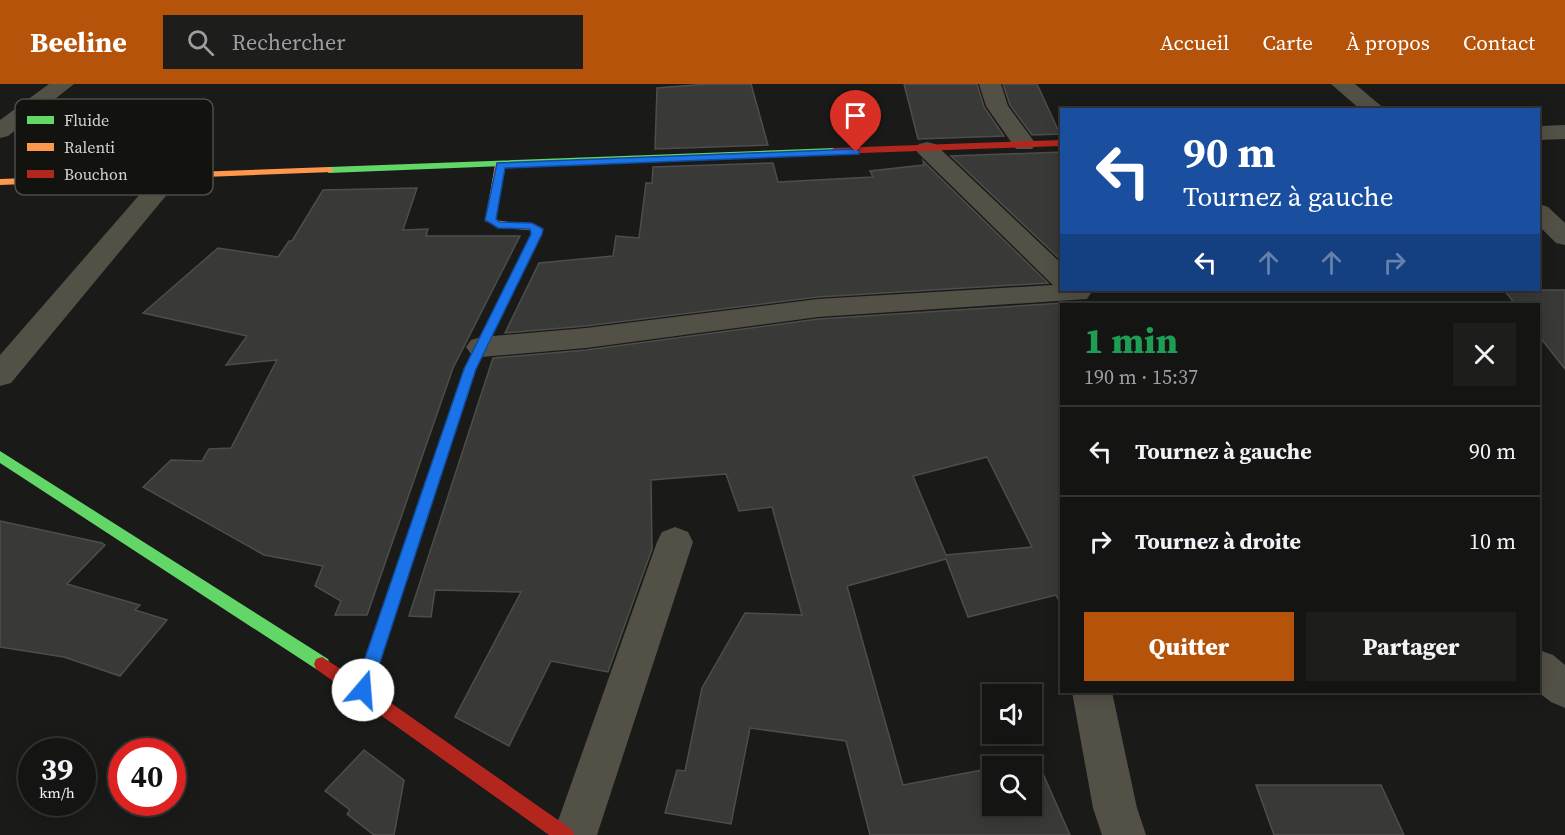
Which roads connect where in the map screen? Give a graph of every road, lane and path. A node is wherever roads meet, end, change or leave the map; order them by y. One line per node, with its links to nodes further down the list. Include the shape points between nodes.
1 (63, 84): 4 (street)
2 (990, 84): 11 (street, via 997,106)
3 (1342, 84): 5 (street)
4 (43, 99)
5 (1372, 108)
6 (15, 120): 7 (street)
7 (0, 131)
8 (1565, 132): 9 (street)
9 (1540, 133)
10 (1060, 143): 11 (street)
11 (1024, 144): 12 (street)
12 (927, 149): 13 (street); 20 (street)
13 (500, 165): 14 (street); 22 (street, via 490,220 498,225 537,229)
14 (213, 174)
15 (15, 181): 16 (street)
16 (0, 182)
17 (153, 195): 23 (street)
18 (1540, 213): 19 (street)
19 (1565, 237)
20 (1060, 277)
21 (1076, 292): 22 (street, via 818,308 586,338)
22 (481, 347): 28 (street)
23 (0, 375)
24 (0, 456): 28 (street)
25 (675, 542): 31 (street)
26 (1540, 669): 27 (street)
27 (1565, 689)
28 (363, 690): 30 (street)
29 (1092, 693): 32 (street)
30 (565, 835)
31 (575, 835)
32 (1124, 835)

